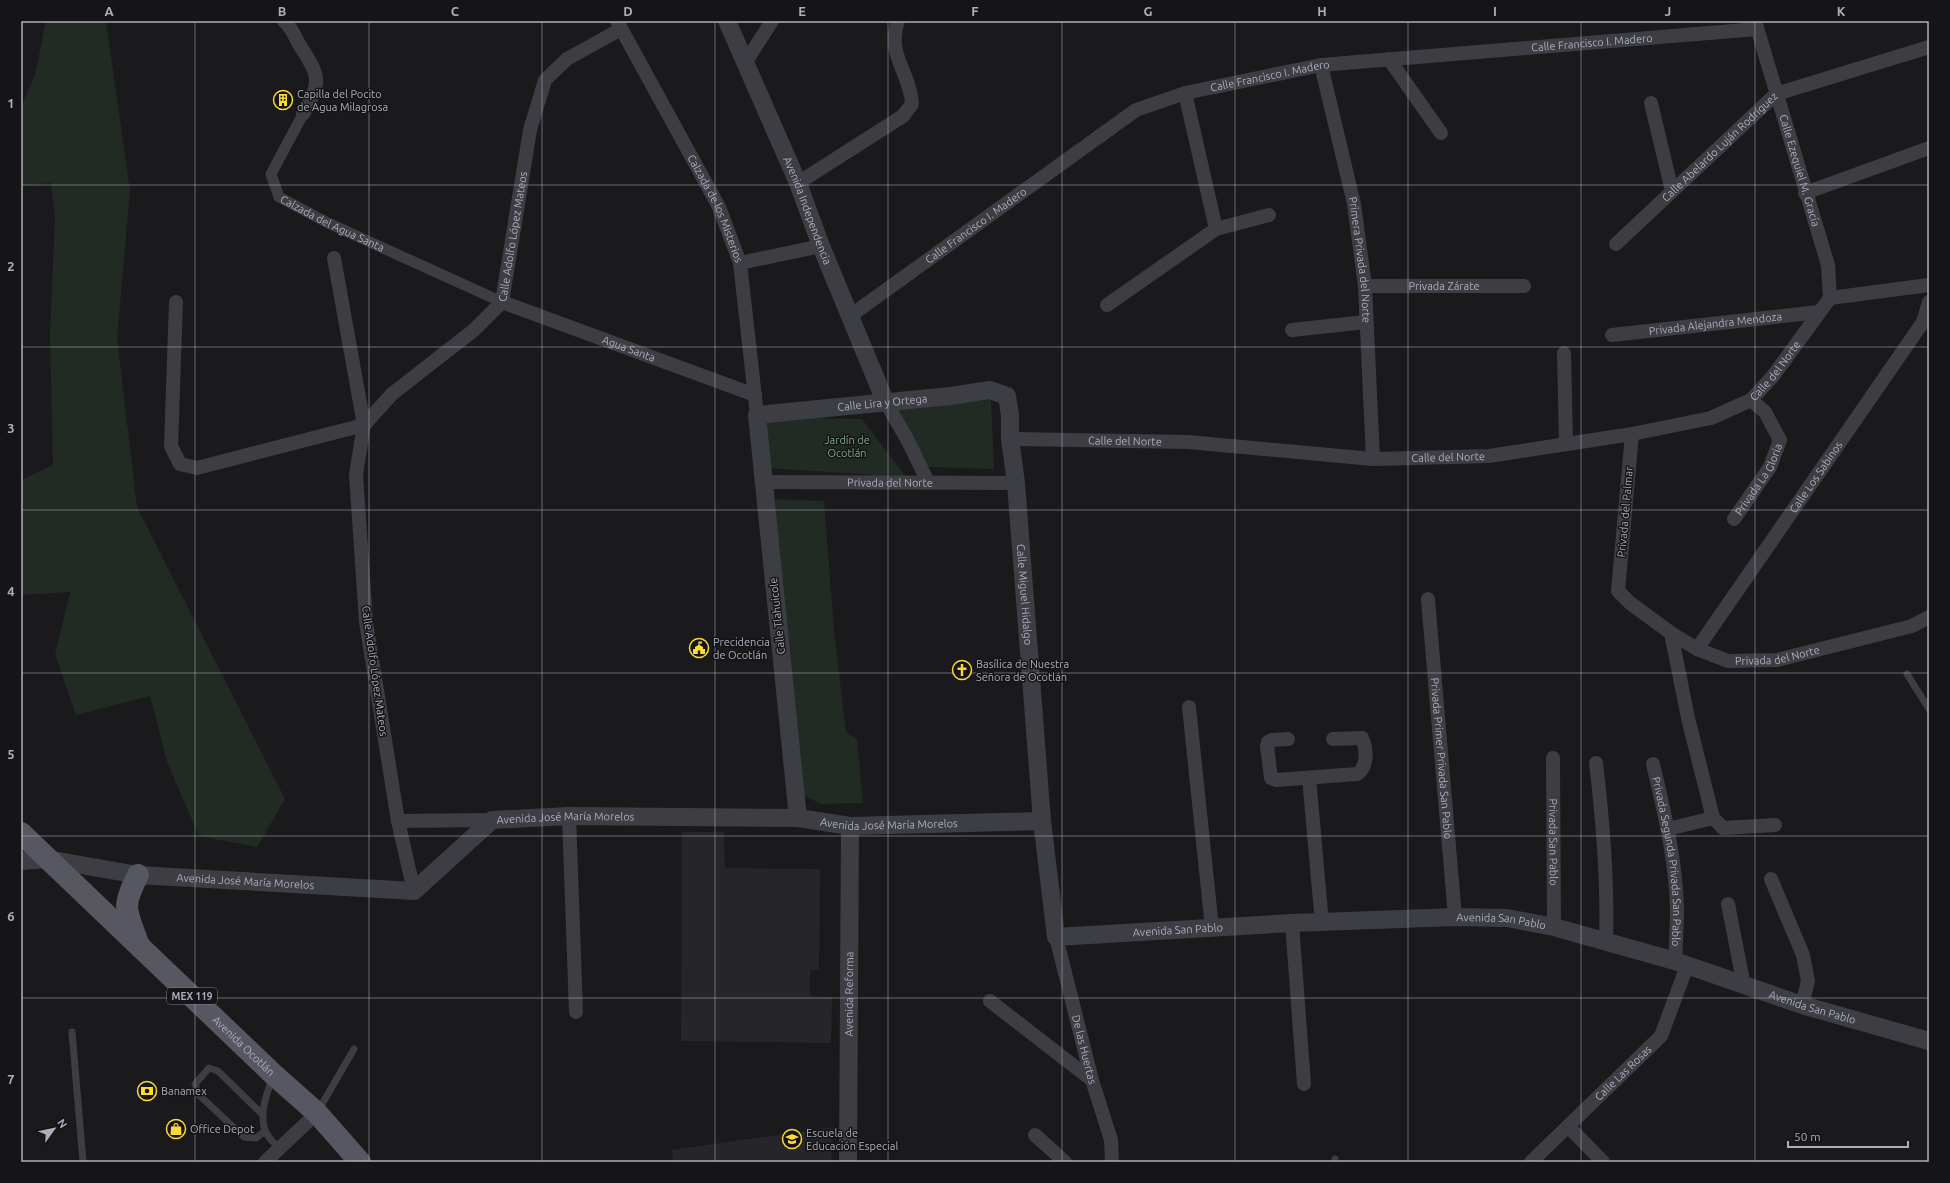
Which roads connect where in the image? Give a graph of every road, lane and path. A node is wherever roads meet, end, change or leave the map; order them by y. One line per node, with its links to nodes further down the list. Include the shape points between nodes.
1 (726, 21): 9 (street, Avenida Independencia)
2 (772, 21): 9 (street)
3 (898, 21): 17 (street, via 894,34 895,51 911,89 912,104 903,116)
4 (289, 24): 14 (street, Calzada del Agua Santa, via 313,63 317,81 314,94)
5 (619, 25): 25 (street, Calzada de los Misterios, via 719,207); 31 (street, Calle Adolfo López Mateos, via 567,59 545,80 530,130)
6 (1756, 25): 8 (street, Calle Francisco I. Madero); 12 (street, Calle Ezequiel M. Gracía)
7 (1929, 47): 12 (street, Calle Abelardo Luján Rodríguez)
8 (1389, 59): 10 (street, Calle Francisco I. Madero); 15 (street)
9 (745, 63): 17 (street, Avenida Independencia)
10 (1321, 65): 11 (street, Calle Francisco I. Madero); 27 (street, Primera Privada del Norte, via 1354,204)
11 (1185, 93): 21 (street); 35 (street, Calle Francisco I. Madero, via 1136,110)
12 (1776, 94): 18 (street, Calle Abelardo Luján Rodríguez); 19 (street, Calle Ezequiel M. Gracía)
13 (1651, 103): 18 (street)
14 (303, 114): 31 (street, Calzada del Agua Santa, via 271,174 279,197 335,226)
15 (1441, 133)
16 (1929, 148): 19 (street)
17 (798, 182): 23 (street, Avenida Independencia)
18 (1672, 192): 22 (street, Calle Abelardo Luján Rodríguez)
19 (1805, 193): 29 (street, Calle Ezequiel M. Gracía, via 1828,265)
20 (1269, 215): 21 (street)
21 (1216, 229): 33 (street)
22 (1616, 244)
23 (821, 246): 25 (street); 35 (street, Avenida Independencia)
24 (334, 258): 45 (street, Calle Adolfo López Mateos)
25 (740, 263): 40 (street, Calzada de los Misterios)
26 (1929, 285): 29 (street)
27 (1365, 286): 28 (street, Privada Zárate); 36 (street, Primera Privada del Norte)
28 (1524, 286)
29 (1830, 298): 34 (street, Calle del Norte)
30 (176, 302): 45 (street, via 171,446 180,464 197,468)
31 (502, 302): 40 (street, Agua Santa); 45 (street, Calle Adolfo López Mateos, via 474,330 392,394)
32 (1929, 302): 58 (street, Calle Los Sabinos, via 1923,322)
33 (1106, 305)
34 (1818, 312): 38 (street, Privada Alejandra Mendoza); 42 (street, Calle del Norte, via 1773,376)
35 (850, 316): 43 (street, Avenida Independencia)
36 (1366, 322): 37 (street); 49 (street, Primera Privada del Norte)
37 (1292, 330)
38 (1612, 335)
39 (1564, 353): 48 (street)
40 (755, 395): 44 (street, Calzada de los Misterios)
41 (1007, 396): 43 (street, Calle Lira y Ortega, via 990,390); 47 (street, Calle Miguel Hidalgo)
42 (1751, 400): 46 (street, Calle del Norte, via 1711,418); 53 (street, Privada La Gloria, via 1765,412 1780,440 1770,467)
43 (885, 401): 44 (street, Calle Lira y Ortega); 51 (street)
44 (757, 414): 50 (street, Calle Tlahuicole)
45 (364, 426): 72 (street, Calle Adolfo López Mateos, via 356,474 366,622)
46 (1632, 434): 48 (street, Calle del Norte); 54 (street, Privada del Palmar)
47 (1010, 439): 49 (street, Calle del Norte, via 1188,442); 52 (street, Calle Miguel Hidalgo)
48 (1566, 444): 49 (street, Calle del Norte, via 1489,456)
49 (1373, 459)
50 (763, 482): 51 (street, Privada del Norte); 69 (street, Calle Tlahuicole)
51 (928, 482): 52 (street, Privada del Norte)
52 (1016, 483): 73 (street, Calle Miguel Hidalgo)
53 (1734, 520)
54 (1618, 591): 57 (street, Privada del Norte)
55 (1428, 599): 84 (street, Privada Primer Privada San Pablo)
56 (1929, 617): 58 (street, Privada del Norte, via 1912,626 1777,660 1728,661)
57 (1671, 633): 58 (street, Privada del Norte); 70 (street, via 1688,718)
58 (1697, 649)
59 (1907, 674): 61 (lane)
60 (1189, 708): 88 (street)
61 (1929, 709)
62 (1288, 739): 67 (street, via 1268,742 1271,778)
63 (1333, 739): 67 (street, via 1362,738 1365,766 1357,774)
64 (1553, 758): 87 (street, Privada San Pablo)
65 (1596, 763): 90 (street, via 1605,852)
66 (1653, 764): 76 (street, Privada Segunda Privada San Pablo)
67 (1309, 778): 86 (street)
68 (569, 816): 69 (street, Avenida José María Morelos); 71 (street, Avenida José María Morelos); 96 (street)
69 (798, 818): 75 (street, Avenida José María Morelos)
70 (1713, 818): 74 (street, via 1723,828); 76 (street)
71 (492, 820): 72 (street); 82 (street, Avenida José María Morelos)
72 (398, 821): 82 (street, Calle Adolfo López Mateos)
73 (1042, 821): 75 (street, Avenida José María Morelos); 89 (street, Calle Miguel Hidalgo)
74 (1775, 825)
75 (850, 826): 113 (street, Avenida Reforma)
76 (1668, 829): 92 (street, Privada Segunda Privada San Pablo)
77 (21, 833): 78 (main road, Avenida Ocotlán / MEX 119)
78 (47, 859): 79 (street, Avenida José María Morelos); 80 (street, Avenida José María Morelos); 91 (main road, Avenida Ocotlán / MEX 119)
79 (21, 861)
80 (138, 875): 82 (street, Avenida José María Morelos); 91 (main road, via 128,894 126,910)
81 (1771, 879): 95 (street, via 1803,955 1808,981)
82 (414, 891)
83 (1728, 904): 93 (street)
84 (1455, 917): 86 (street, Avenida San Pablo); 87 (street, Avenida San Pablo, via 1507,918)
85 (1292, 923): 86 (street, Avenida San Pablo); 88 (street, Avenida San Pablo); 102 (street)
86 (1322, 923)
87 (1554, 927): 90 (street, Avenida San Pablo)
88 (1212, 928): 89 (street, Avenida San Pablo)
89 (1056, 937): 101 (street, De las Huertas)
90 (1606, 940): 92 (street, Avenida San Pablo)
91 (138, 944): 100 (main road, Avenida Ocotlán / MEX 119)
92 (1681, 963): 93 (street, Avenida San Pablo); 105 (street, Calle Las Rosas, via 1661,1036)
93 (1744, 986): 95 (street, Avenida San Pablo)
94 (990, 1001): 101 (street)
95 (1802, 1005): 98 (street, Avenida San Pablo)
96 (576, 1012)
97 (72, 1032): 110 (lane)
98 (1929, 1041)
99 (354, 1049): 103 (lane)
100 (273, 1074): 103 (main road, Avenida Ocotlán / MEX 119); 104 (lane)
101 (1092, 1080): 109 (street, De las Huertas, via 1111,1140)
102 (1304, 1084)
103 (317, 1113): 108 (street); 112 (main road, Avenida Ocotlán / MEX 119)
104 (263, 1115): 106 (lane); 106 (lane, via 218,1070 209,1068 195,1084 198,1094 244,1137 256,1138)
105 (1568, 1126): 115 (street, Calle Las Rosas); 116 (street)
106 (265, 1131): 108 (lane)
107 (1035, 1134): 114 (street)
108 (279, 1148): 111 (street)
109 (1111, 1161)
110 (83, 1162)
111 (265, 1162)
112 (360, 1162)
113 (848, 1162)
114 (1065, 1162)
115 (1531, 1162)
116 (1603, 1162)

